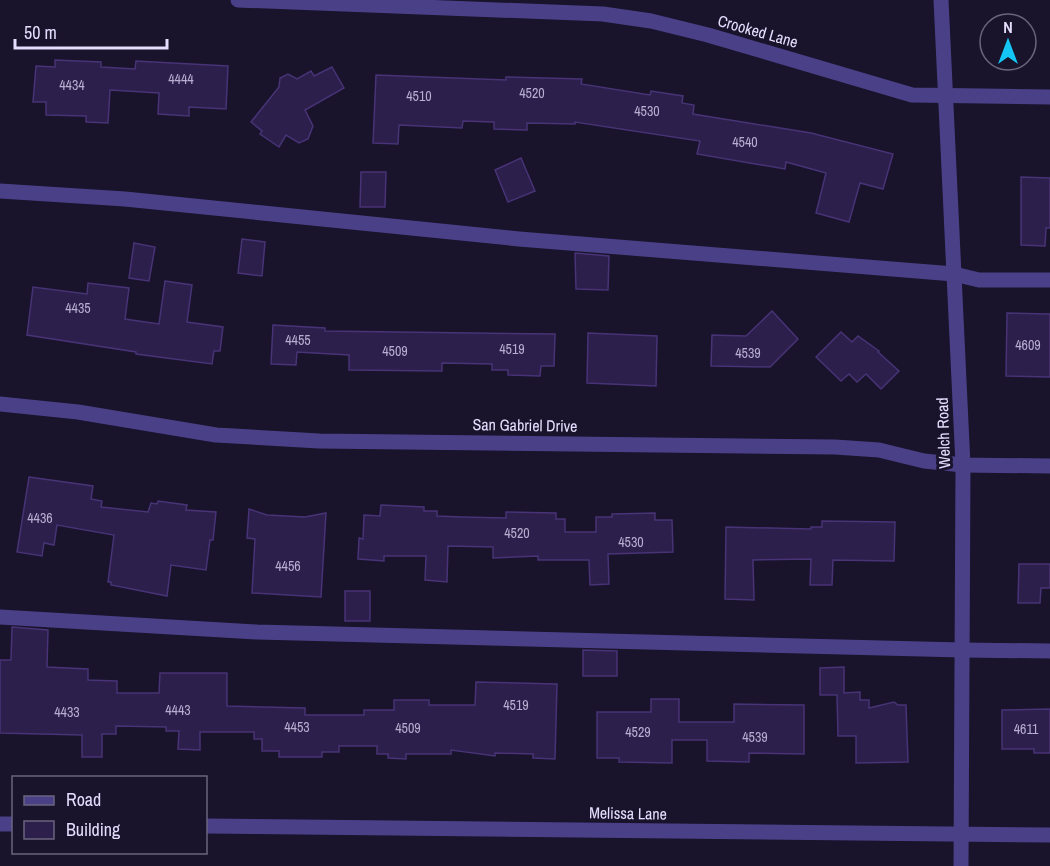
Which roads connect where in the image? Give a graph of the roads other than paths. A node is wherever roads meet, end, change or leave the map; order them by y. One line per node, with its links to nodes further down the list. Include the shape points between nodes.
1 (238, 0): 3 (street, Crooked Lane, via 603,14 708,35 912,95)
2 (941, 0): 3 (street, Welch Road)
3 (945, 96): 4 (street, Crooked Lane); 6 (street, Welch Road)
4 (1050, 97)
5 (0, 191): 6 (street)
6 (954, 274): 7 (street, via 979,280); 9 (street, Welch Road)
7 (1050, 280)
8 (0, 404): 9 (street, San Gabriel Drive, via 78,412 216,435 318,441 835,447 879,450)
9 (963, 465): 10 (street, San Gabriel Drive); 12 (street, Welch Road)
10 (1050, 466)
11 (0, 616): 12 (street, via 257,632)
12 (962, 650): 13 (street); 15 (street, Welch Road)
13 (1050, 651)
14 (207, 826): 15 (street, Melissa Lane)
15 (961, 834): 16 (street, Melissa Lane); 17 (street, Welch Road)
16 (1050, 835)
17 (961, 866)

